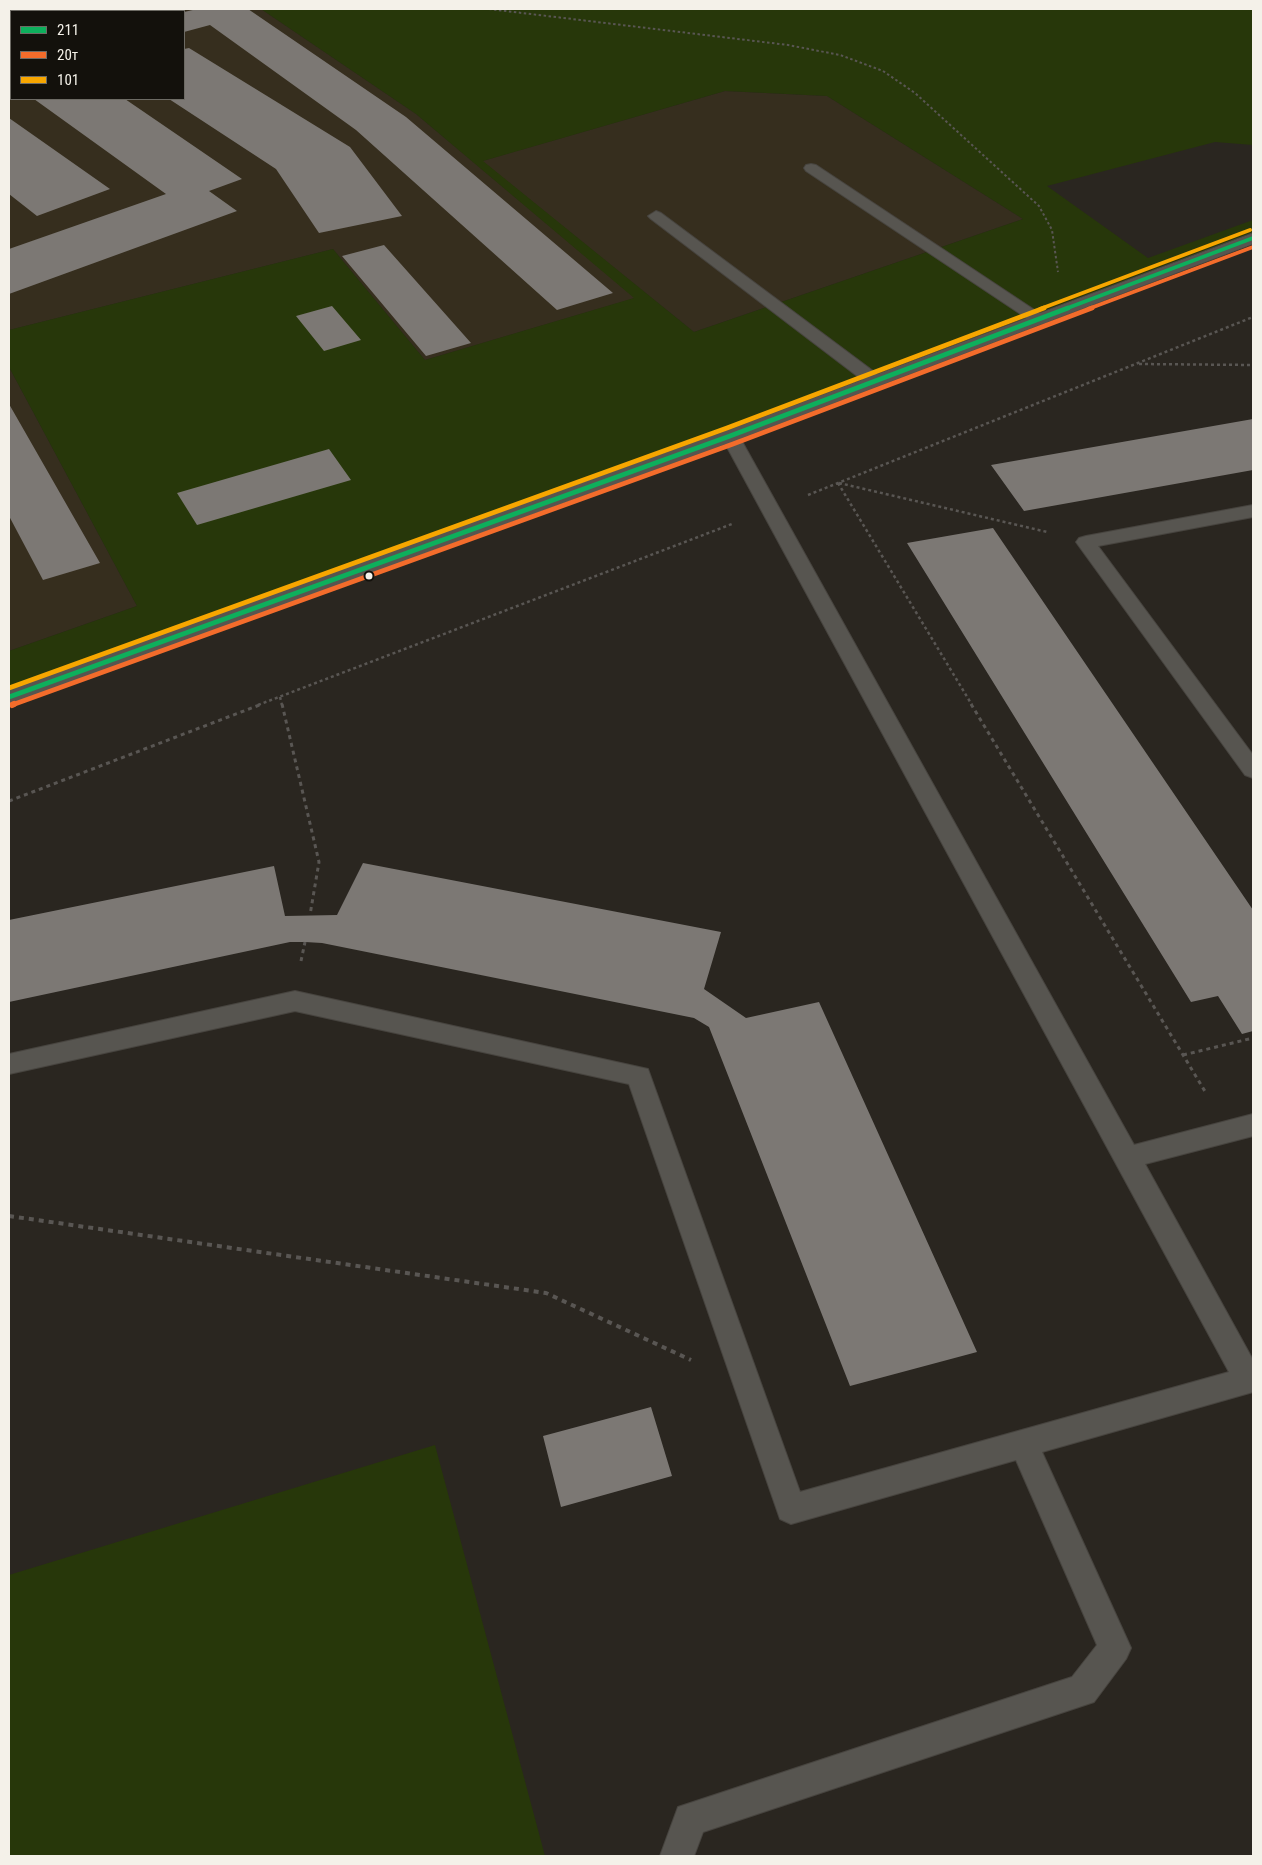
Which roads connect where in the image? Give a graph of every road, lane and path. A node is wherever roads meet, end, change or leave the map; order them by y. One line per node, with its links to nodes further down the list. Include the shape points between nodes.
1 (489, 9): 5 (path, via 788,45 840,55 883,72 915,93 1039,206 1052,230)
2 (811, 168): 7 (lane)
3 (656, 216): 10 (lane)
4 (1253, 238): 5 (street)
5 (1062, 310): 7 (street)
6 (1253, 317): 8 (path)
7 (1040, 319): 10 (street)
8 (1137, 364): 9 (path); 12 (path)
9 (1253, 365)
10 (875, 381): 11 (street)
11 (730, 436): 13 (lane); 16 (street)
12 (838, 483): 13 (path); 15 (path); 22 (path)
13 (770, 509): 17 (path); 25 (lane)
14 (1253, 511): 15 (lane)
15 (1086, 542): 18 (lane)
16 (9, 696)
17 (280, 697): 19 (path); 20 (path, via 319,862)
18 (1253, 770)
19 (9, 801)
20 (310, 915)
21 (1253, 1038): 22 (path)
22 (1183, 1055): 24 (path)
23 (9, 1064): 27 (lane, via 295,1001 639,1076)
24 (1241, 1128): 25 (lane)
25 (1127, 1158): 28 (lane, via 1249,1380)
26 (9, 1216): 27 (path, via 546,1293)
27 (747, 1386): 28 (lane, via 791,1510)
28 (1024, 1444): 29 (lane, via 1115,1648 1082,1690 690,1819)
29 (676, 1856)

